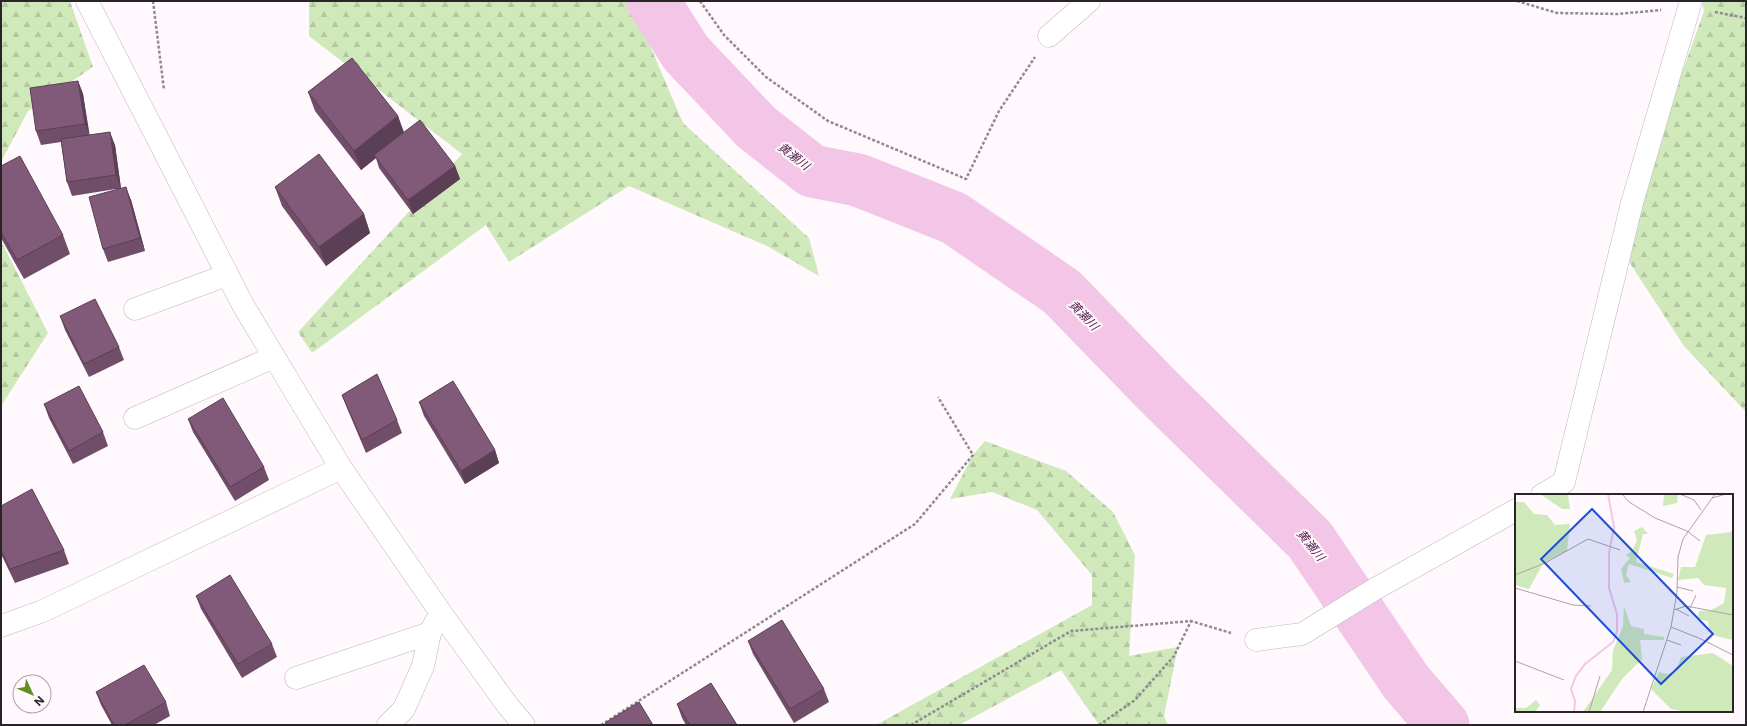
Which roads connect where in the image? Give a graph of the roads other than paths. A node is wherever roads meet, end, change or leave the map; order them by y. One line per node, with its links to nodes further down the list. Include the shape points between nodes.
1 (87, 1): 5 (street)
2 (1089, 1): 4 (street)
3 (1690, 4): 10 (street, via 1632,203 1564,482)
4 (1049, 36)
5 (227, 275): 6 (street); 7 (street)
6 (135, 308)
7 (274, 357): 8 (street); 9 (street)
8 (135, 418)
9 (341, 468): 12 (street); 13 (street, via 43,611)
10 (1544, 494)
11 (1515, 511): 15 (street, via 1375,589 1302,634)
12 (441, 613): 14 (street); 18 (street)
13 (1, 626)
14 (430, 633): 16 (street); 17 (street, via 423,666 404,709)
15 (1256, 640)
16 (296, 678)
17 (388, 725)
18 (524, 725)

